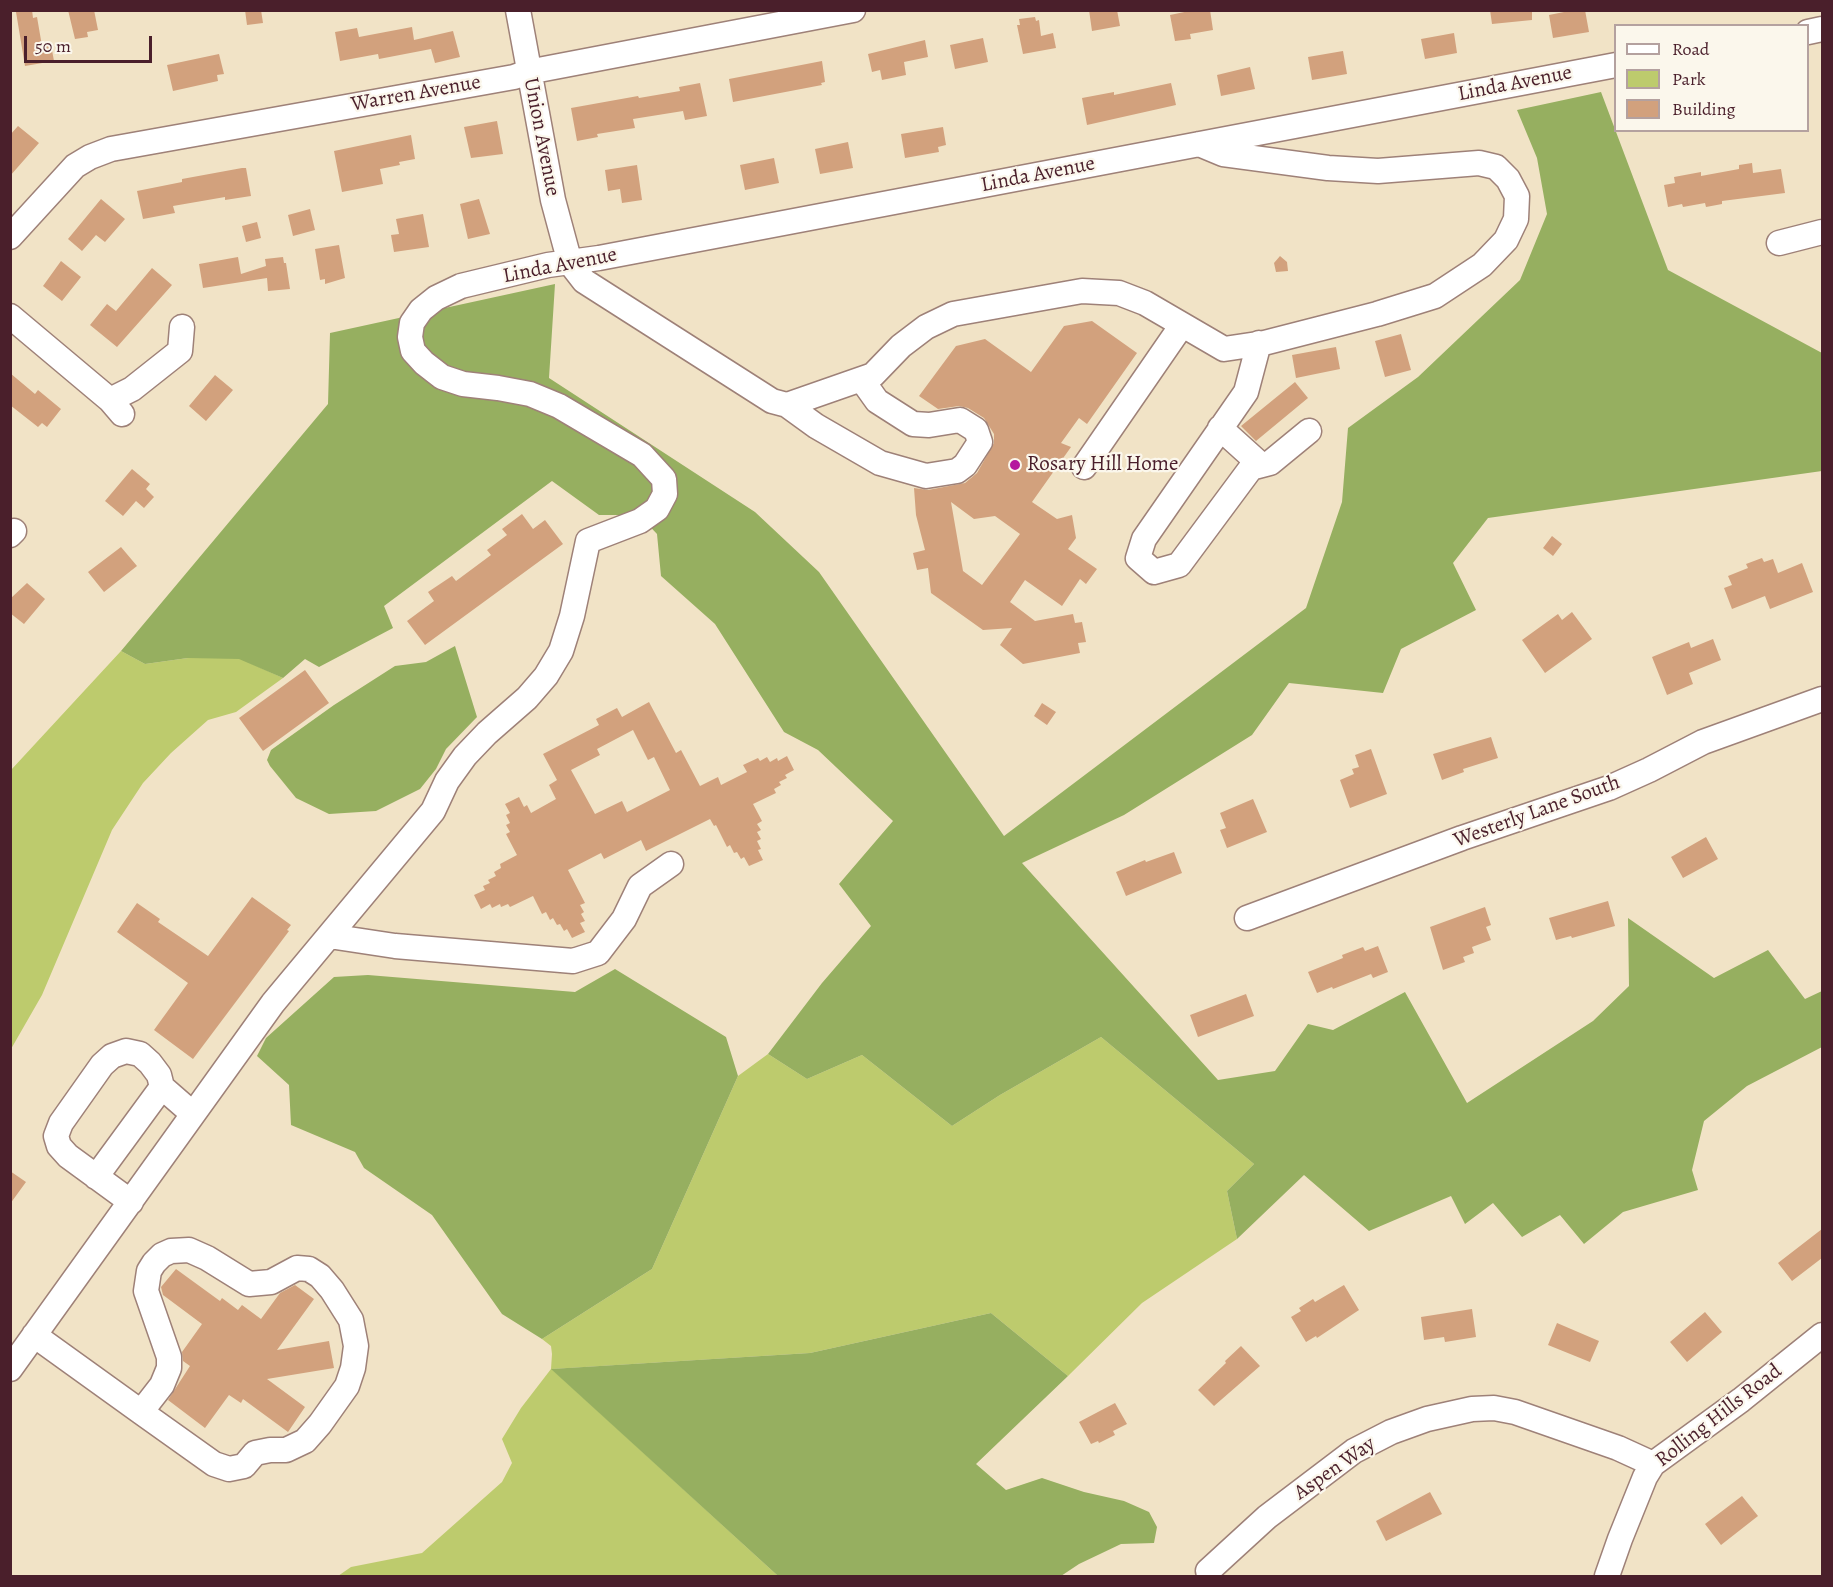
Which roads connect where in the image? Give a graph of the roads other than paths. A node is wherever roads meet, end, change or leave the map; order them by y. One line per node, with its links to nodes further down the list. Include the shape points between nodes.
1 (518, 10): 4 (street, Union Avenue)
2 (854, 10): 4 (street, Warren Avenue)
3 (1614, 65): 5 (street, Linda Avenue)
4 (528, 72): 7 (street, Warren Avenue, via 111,149 75,166); 9 (street, Union Avenue, via 553,200)
5 (1197, 143): 9 (street, Linda Avenue); 13 (street, via 1223,154 1328,168 1378,171 1479,163 1496,167 1508,179 1516,196 1516,219 1506,240 1482,265 1435,296)
6 (1822, 232): 8 (street)
7 (10, 237)
8 (1779, 243)
9 (570, 263): 15 (street, via 585,281 772,401); 23 (street, Linda Avenue, via 460,286 436,298 412,323 413,351 442,377 530,394 559,406 642,455 663,479 665,494 657,509 640,521 588,541 572,616 561,651 546,676 465,756 433,811)
10 (10, 316): 12 (street, via 116,407 132,389 180,351)
11 (1182, 325): 13 (street, via 1224,349); 14 (street, via 1119,293 1070,293 953,314 926,327 873,375); 19 (street)
12 (182, 327)
13 (1259, 343): 16 (street, via 1246,392)
14 (862, 380): 15 (street); 15 (street, via 877,401 913,424 960,420 976,430 980,442 965,465 957,471 926,476 880,463)
15 (787, 405)
16 (1220, 428): 18 (street); 18 (street, via 1144,539 1138,558 1154,572 1179,565 1251,468)
17 (1309, 431): 18 (street, via 1270,463)
18 (1261, 465)
19 (1084, 467)
20 (1822, 699): 22 (street, Westerly Lane South, via 1703,742 1610,788)
21 (671, 864): 23 (street, via 640,886 624,919 598,953 573,961 395,946)
22 (1247, 918)
23 (329, 936): 25 (street, via 273,1003)
24 (162, 1087): 25 (street); 26 (street); 26 (street, via 159,1075 140,1054 126,1051 102,1065 56,1136 68,1156)
25 (194, 1114): 27 (street)
26 (96, 1177): 27 (street)
27 (130, 1202): 28 (street)
28 (34, 1335): 30 (street); 31 (street)
29 (1822, 1335): 32 (street, Rolling Hills Road)
30 (10, 1369)
31 (141, 1412): 31 (street, via 214,1464 229,1468 244,1466 255,1453 286,1450 305,1441 346,1386 356,1346 351,1320 332,1290 309,1269 297,1268 271,1282 249,1284 189,1250 171,1251 153,1263 146,1291 169,1357 169,1368 162,1385)
32 (1653, 1464): 33 (street, Aspen Way, via 1515,1412 1472,1409 1427,1419 1354,1451 1267,1518); 34 (street, Rolling Hills Road)
33 (1208, 1571)
34 (1607, 1576)

